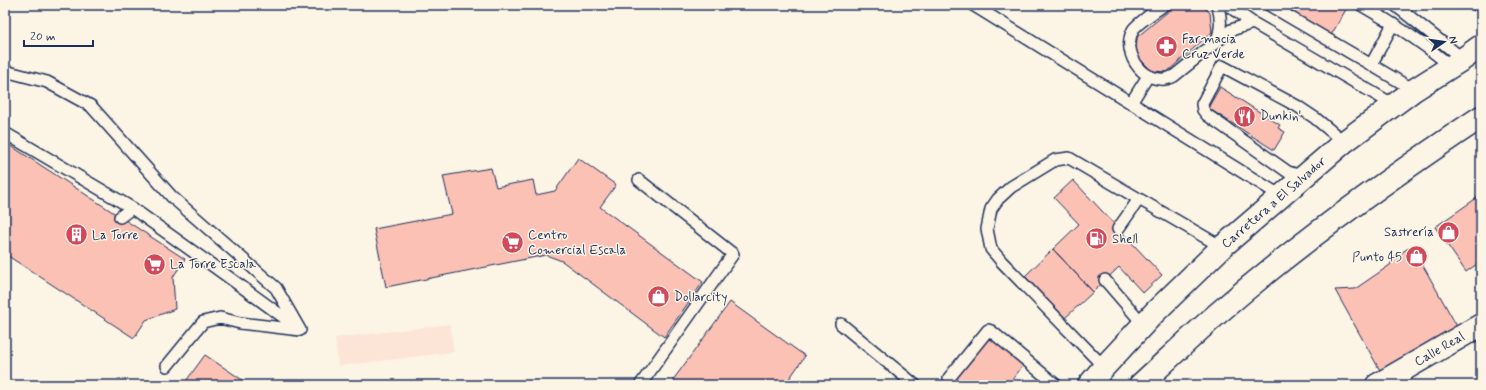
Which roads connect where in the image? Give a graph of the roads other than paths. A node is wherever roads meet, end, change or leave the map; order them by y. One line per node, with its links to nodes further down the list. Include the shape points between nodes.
1 (973, 5): 19 (lane)
2 (1164, 5): 17 (lane, via 1134,28 1130,38 1130,51 1137,66)
3 (1217, 5): 12 (lane, via 1221,16 1221,29)
4 (1227, 5): 10 (lane)
5 (1269, 5): 15 (lane)
6 (1361, 5): 11 (lane)
7 (1395, 5): 14 (lane)
8 (1477, 5): 9 (lane)
9 (1481, 7)
10 (1253, 23): 12 (lane, via 1231,30); 20 (lane)
11 (1393, 24): 14 (lane); 15 (lane)
12 (1217, 41): 17 (lane, via 1167,80)
13 (1481, 46): 14 (main road, Carretera a El Salvador)
14 (1457, 63): 18 (main road, Carretera a El Salvador)
15 (1371, 65): 18 (lane)
16 (5, 71): 36 (lane, via 47,82 91,106 172,197 276,288)
17 (1148, 76): 19 (lane)
18 (1414, 90): 20 (main road, Carretera a El Salvador)
19 (1131, 103): 26 (lane)
20 (1394, 105): 23 (main road, Carretera a El Salvador)
21 (1481, 117): 44 (main road, via 1301,245 1216,315)
22 (5, 133): 28 (lane)
23 (1344, 142): 24 (main road, Carretera a El Salvador); 24 (lane, via 1297,106 1222,66 1202,104 1203,110 1288,172)
24 (1304, 177): 26 (main road, Carretera a El Salvador)
25 (639, 180): 39 (lane, via 733,254)
26 (1281, 196): 31 (main road, Carretera a El Salvador)
27 (1138, 200): 30 (lane); 31 (lane); 38 (lane, via 1069,158 1055,160 1011,187 998,199 988,219 991,249)
28 (132, 208): 29 (lane); 36 (lane)
29 (120, 217)
30 (1118, 229)
31 (1222, 248): 34 (main road, Carretera a El Salvador)
32 (1105, 280): 34 (lane)
33 (841, 324): 40 (lane)
34 (1143, 324): 38 (main road, Carretera a El Salvador)
35 (1481, 325): 45 (main road, Calle Real)
36 (300, 330): 37 (lane, via 220,318 203,322)
37 (167, 366)
38 (1104, 368): 43 (main road, Carretera a El Salvador)
39 (641, 384)
40 (916, 385)
41 (950, 385): 42 (lane, via 949,378 988,330)
42 (1056, 385)
43 (1090, 385)
44 (1140, 385)
45 (1377, 385)

